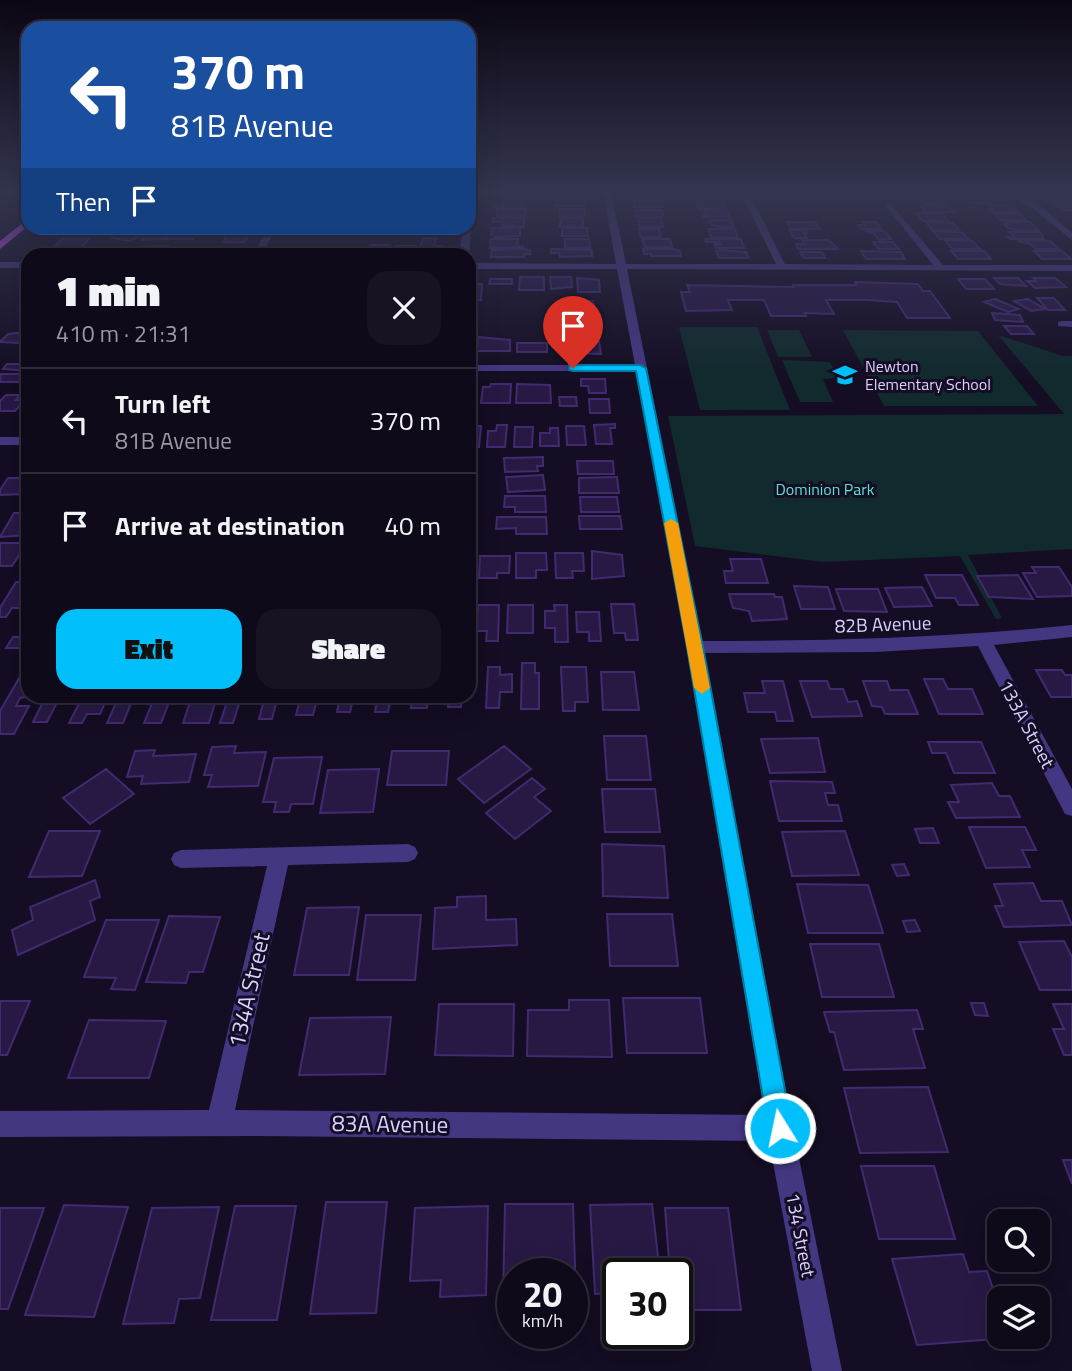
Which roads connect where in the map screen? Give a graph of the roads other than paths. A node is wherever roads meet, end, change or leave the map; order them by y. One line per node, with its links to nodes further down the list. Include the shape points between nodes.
1 (619, 255): 7 (street, 134 Street)
2 (776, 255): 8 (street)
3 (930, 255): 9 (street)
4 (0, 265): 5 (street)
5 (21, 265)
6 (476, 266): 7 (street)
7 (621, 266): 8 (street); 12 (street, 134 Street)
8 (782, 267): 9 (street)
9 (941, 268): 10 (street)
10 (1072, 268)
11 (476, 368): 12 (street)
12 (640, 368): 17 (street, 134 Street)
13 (0, 441): 14 (street)
14 (21, 441)
15 (1072, 631): 16 (street, 82B Avenue)
16 (983, 640): 17 (street, 82B Avenue); 18 (street, 133A Street)
17 (695, 647): 24 (street, 134 Street)
18 (1072, 808)
19 (408, 853): 20 (street)
20 (279, 856): 21 (street); 22 (street, 134A Street)
21 (181, 859)
22 (219, 1123): 23 (street, 83A Avenue); 24 (street, 83A Avenue)
23 (0, 1124)
24 (780, 1128): 25 (street, 134 Street)
25 (827, 1371)

